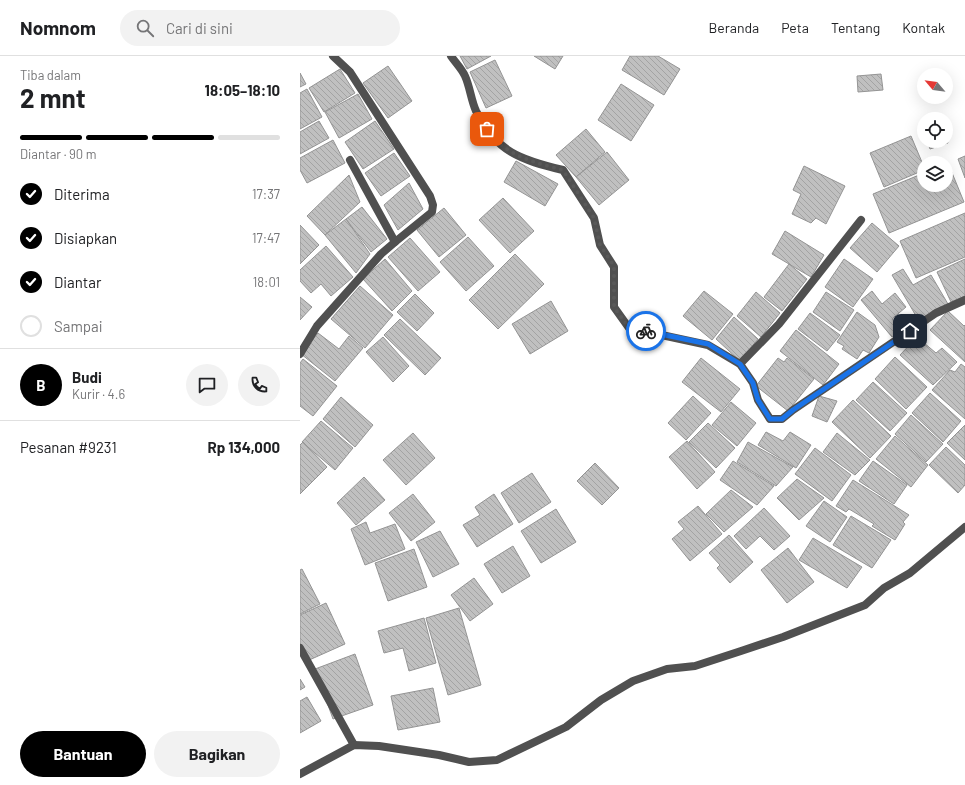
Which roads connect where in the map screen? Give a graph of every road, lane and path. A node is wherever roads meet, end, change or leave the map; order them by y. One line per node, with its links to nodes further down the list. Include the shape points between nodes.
1 (333, 56): 5 (street, via 350,72 430,196 433,205 432,212)
2 (451, 56): 8 (street, via 465,75 476,110 492,138 511,152 535,163 563,170 594,218 600,245 614,266 614,307 629,328 708,344)
3 (350, 160): 5 (street)
4 (861, 220): 8 (street, via 779,324)
5 (395, 242): 7 (street, via 381,254 317,326)
6 (965, 300): 8 (street, via 936,314 782,419 770,419 758,400 753,383)
7 (300, 354)
8 (740, 364)
9 (965, 527): 11 (street, via 910,573 884,588 865,605 741,651 695,666 667,669 633,681 601,700 566,727 497,760 469,762 379,746)
10 (300, 648): 11 (street)
11 (354, 745): 12 (street)
12 (300, 774)

